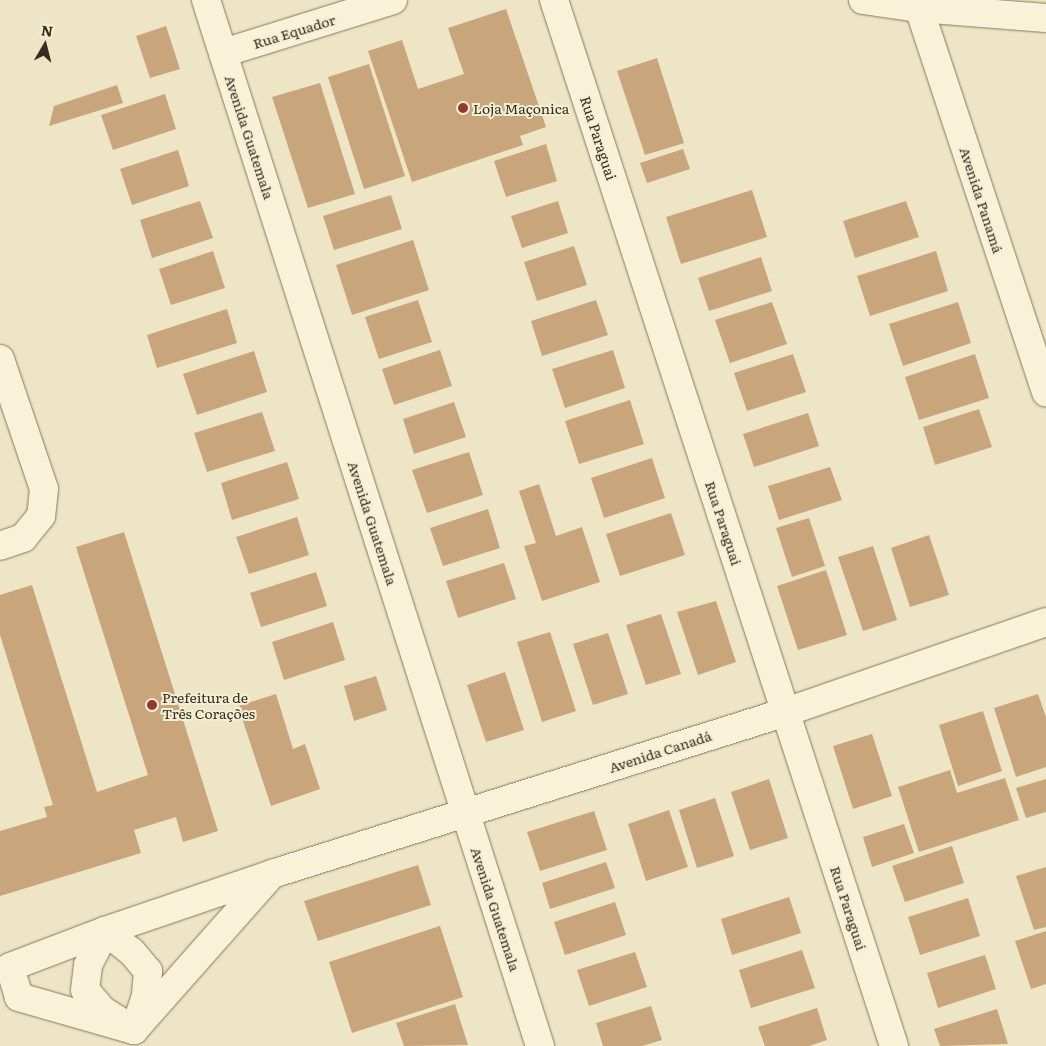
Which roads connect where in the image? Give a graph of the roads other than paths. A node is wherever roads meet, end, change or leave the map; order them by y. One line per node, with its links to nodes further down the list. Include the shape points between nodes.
1 (206, 0): 7 (street, Avenida Guatemala)
2 (393, 0): 7 (street, Rua Equador)
3 (554, 0): 12 (street, Rua Paraguai)
4 (863, 0): 5 (street)
5 (919, 8): 6 (street); 9 (street, Avenida Panamá)
6 (1046, 18)
7 (223, 53): 13 (street, Avenida Guatemala)
8 (0, 359): 10 (street, via 44,489 41,516 23,538)
9 (1046, 393)
10 (0, 546)
11 (1046, 622): 12 (street, Avenida Canadá)
12 (786, 712): 13 (street, Avenida Canadá); 18 (street, Rua Paraguai)
13 (466, 813): 14 (street, Avenida Canadá); 17 (street, Avenida Guatemala)
14 (272, 874): 15 (street, Avenida Canadá); 16 (street)
15 (104, 931): 16 (street, via 132,952 148,971); 16 (street, via 88,965 85,990 102,1010); 16 (street, Avenida Canadá, via 10,967 19,997)
16 (137, 1038)
17 (540, 1046)
18 (894, 1046)

